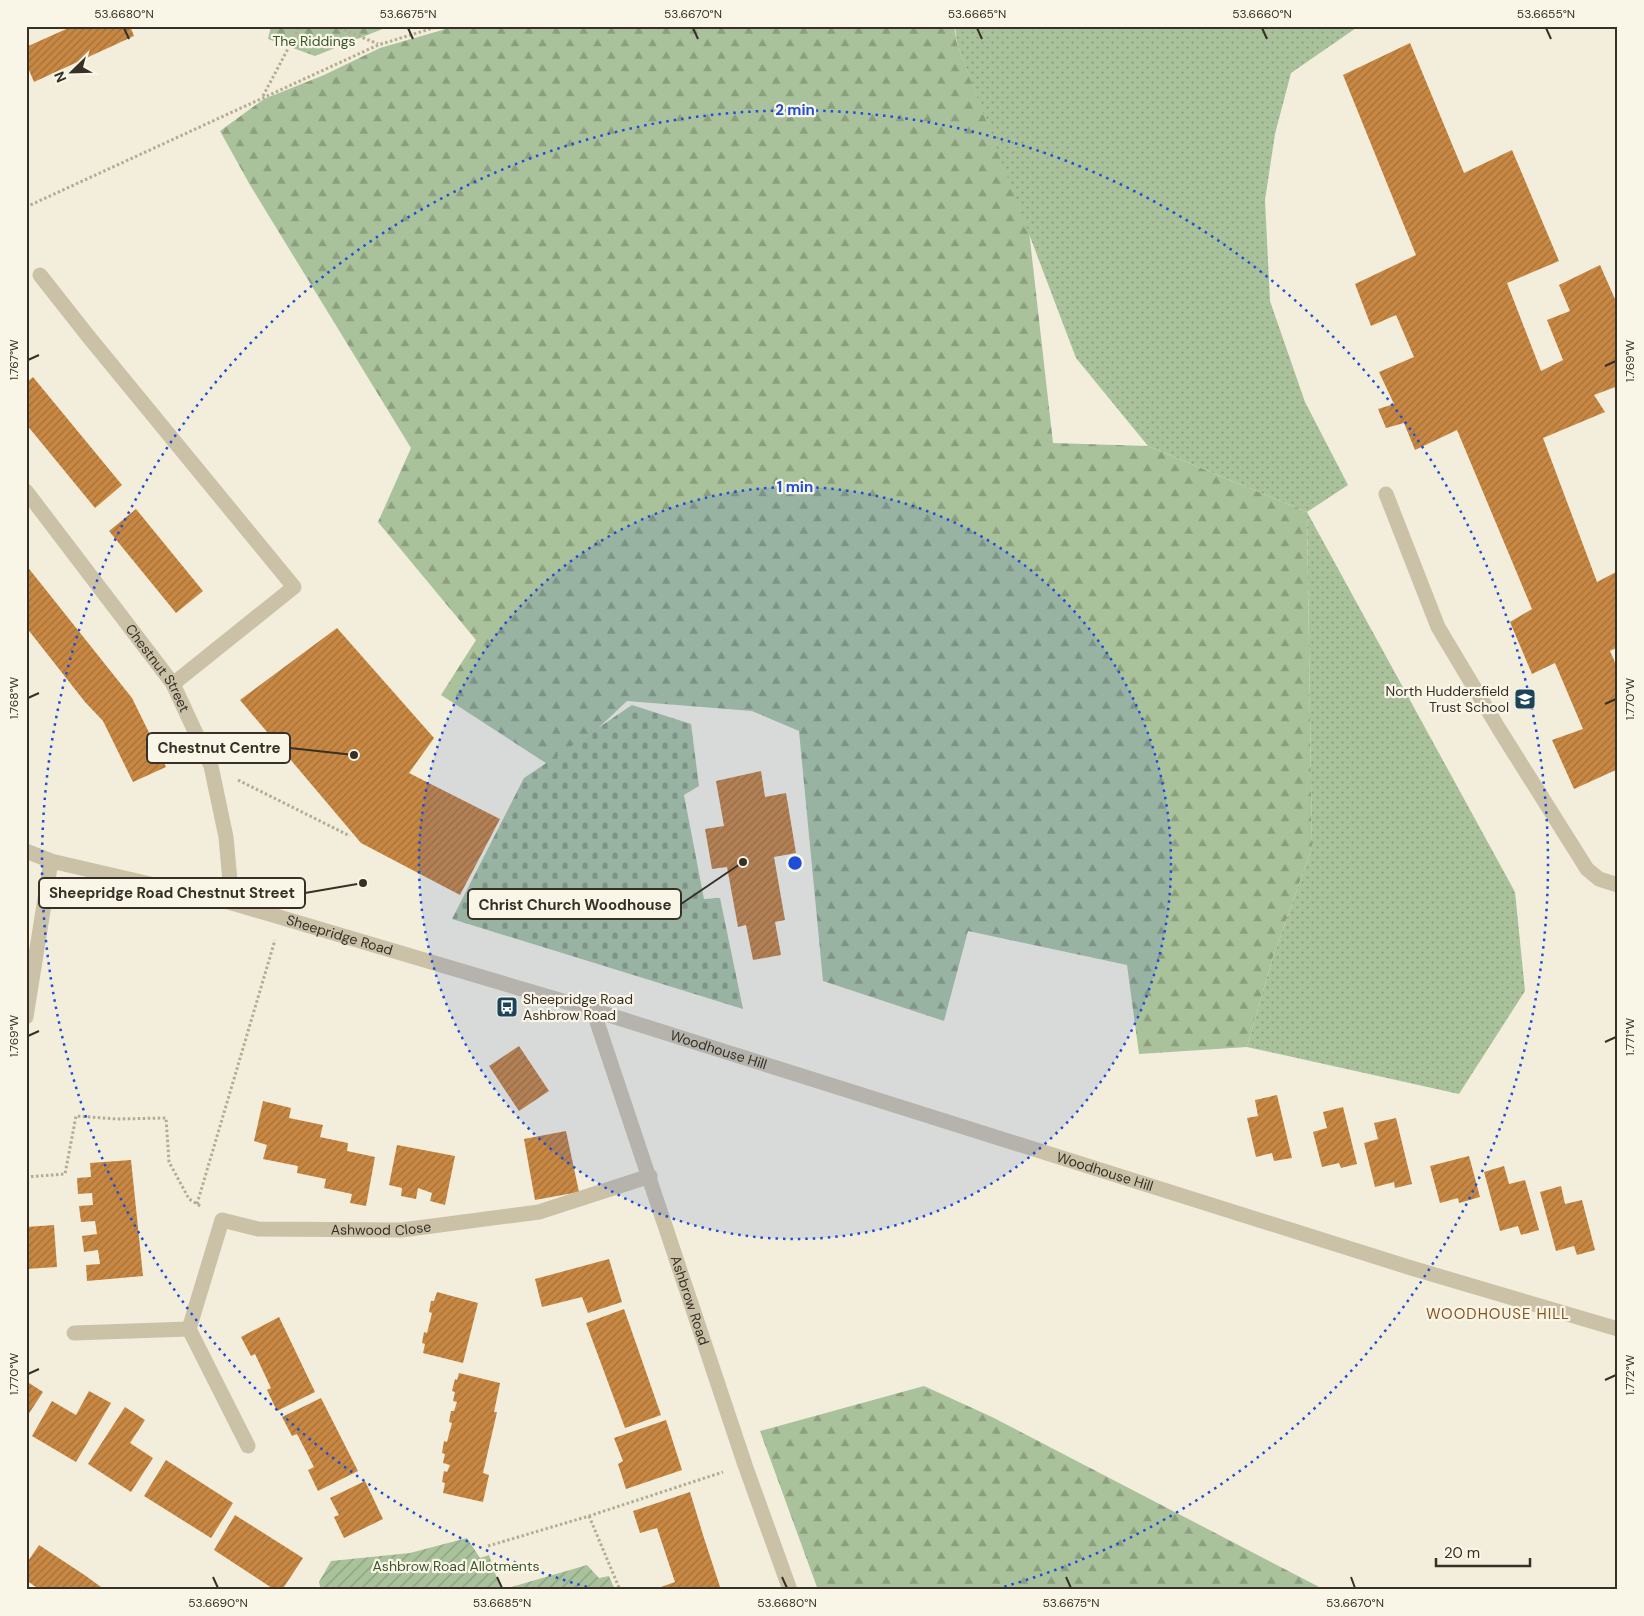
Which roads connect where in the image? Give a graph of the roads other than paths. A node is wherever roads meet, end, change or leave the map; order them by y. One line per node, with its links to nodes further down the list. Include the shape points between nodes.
1 (40, 275): 4 (street, via 294,587)
2 (26, 491): 4 (street, Chestnut Street)
3 (1386, 494): 7 (street, via 1438,627 1586,869 1599,879)
4 (173, 684): 8 (street, Chestnut Street, via 211,766 226,837)
5 (26, 851): 6 (street, Sheepridge Road)
6 (50, 861): 8 (street, Sheepridge Road); 10 (street)
7 (1618, 885)
8 (232, 903): 9 (street, Sheepridge Road)
9 (593, 1010): 11 (street, Ashbrow Road); 12 (street, Woodhouse Hill, via 1408,1267)
10 (26, 1017)
11 (650, 1176): 13 (street, Ashwood Close, via 539,1212 402,1230 258,1229 222,1220); 16 (street, Ashbrow Road)
12 (1618, 1329)
13 (189, 1330): 14 (street); 15 (street)
14 (74, 1332)
15 (248, 1446)
16 (790, 1590)

